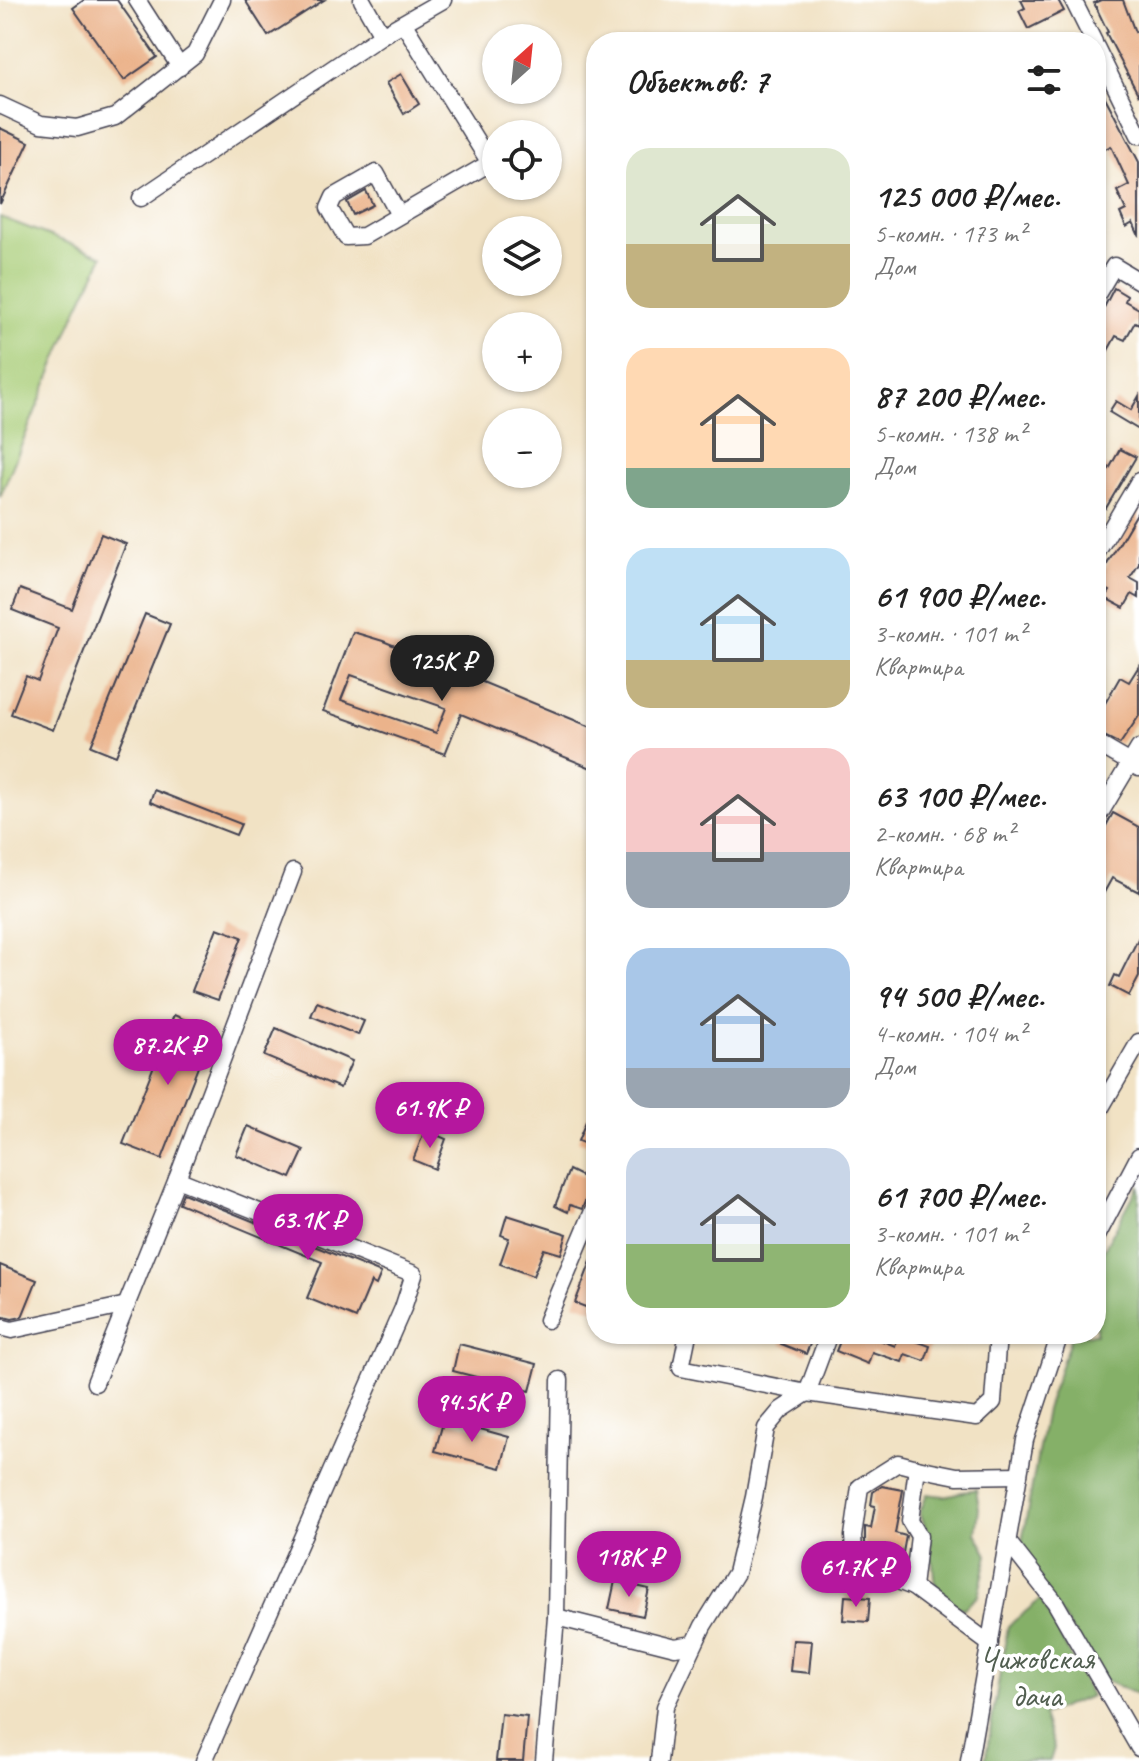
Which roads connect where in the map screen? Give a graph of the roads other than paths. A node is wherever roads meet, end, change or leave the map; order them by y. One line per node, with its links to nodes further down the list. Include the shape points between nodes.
1 (137, 0): 9 (street)
2 (222, 0): 9 (street, via 195,54)
3 (362, 0): 8 (street)
4 (443, 0): 6 (street)
5 (1073, 0): 7 (street)
6 (404, 24): 8 (street); 14 (street, via 490,163)
7 (1089, 32)
8 (382, 35): 13 (street)
9 (180, 67): 11 (street, via 115,117 77,128 41,124)
10 (1106, 67): 12 (street)
11 (0, 105)
12 (1139, 135)
13 (141, 198)
14 (399, 215): 14 (street, via 364,236 346,237 329,208 334,197 376,173)
15 (1106, 279): 16 (street, via 1114,266)
16 (1139, 281)
17 (1139, 481): 18 (street)
18 (1106, 537)
19 (1106, 747): 20 (street)
20 (1136, 759): 21 (street)
21 (1106, 805)
22 (293, 872): 26 (street)
23 (1139, 1042): 24 (street)
24 (1106, 1099)
25 (1139, 1156): 27 (street)
26 (177, 1179): 29 (street); 47 (street, via 414,1274)
27 (1106, 1219)
28 (586, 1228): 30 (street)
29 (127, 1305): 31 (street, via 12,1330); 37 (street)
30 (547, 1320)
31 (0, 1327)
32 (686, 1344): 38 (street, via 681,1368)
33 (825, 1344): 38 (street)
34 (997, 1344): 38 (street, via 993,1402 977,1417)
35 (1057, 1344): 40 (street)
36 (560, 1380): 43 (street)
37 (95, 1383)
38 (807, 1393): 44 (street, via 766,1428 736,1573)
39 (917, 1468): 40 (street, via 957,1476); 42 (street, via 910,1521 919,1536); 42 (street, via 898,1463 860,1487 853,1536 855,1564)
40 (1019, 1475): 41 (street)
41 (1008, 1542): 45 (street); 46 (street, via 1055,1602)
42 (913, 1587): 45 (street)
43 (556, 1617): 44 (street, via 675,1647); 48 (street)
44 (693, 1644): 49 (street, via 665,1707)
45 (990, 1644): 50 (street)
46 (1139, 1748)
47 (204, 1761)
48 (544, 1761)
49 (659, 1761)
50 (969, 1761)

